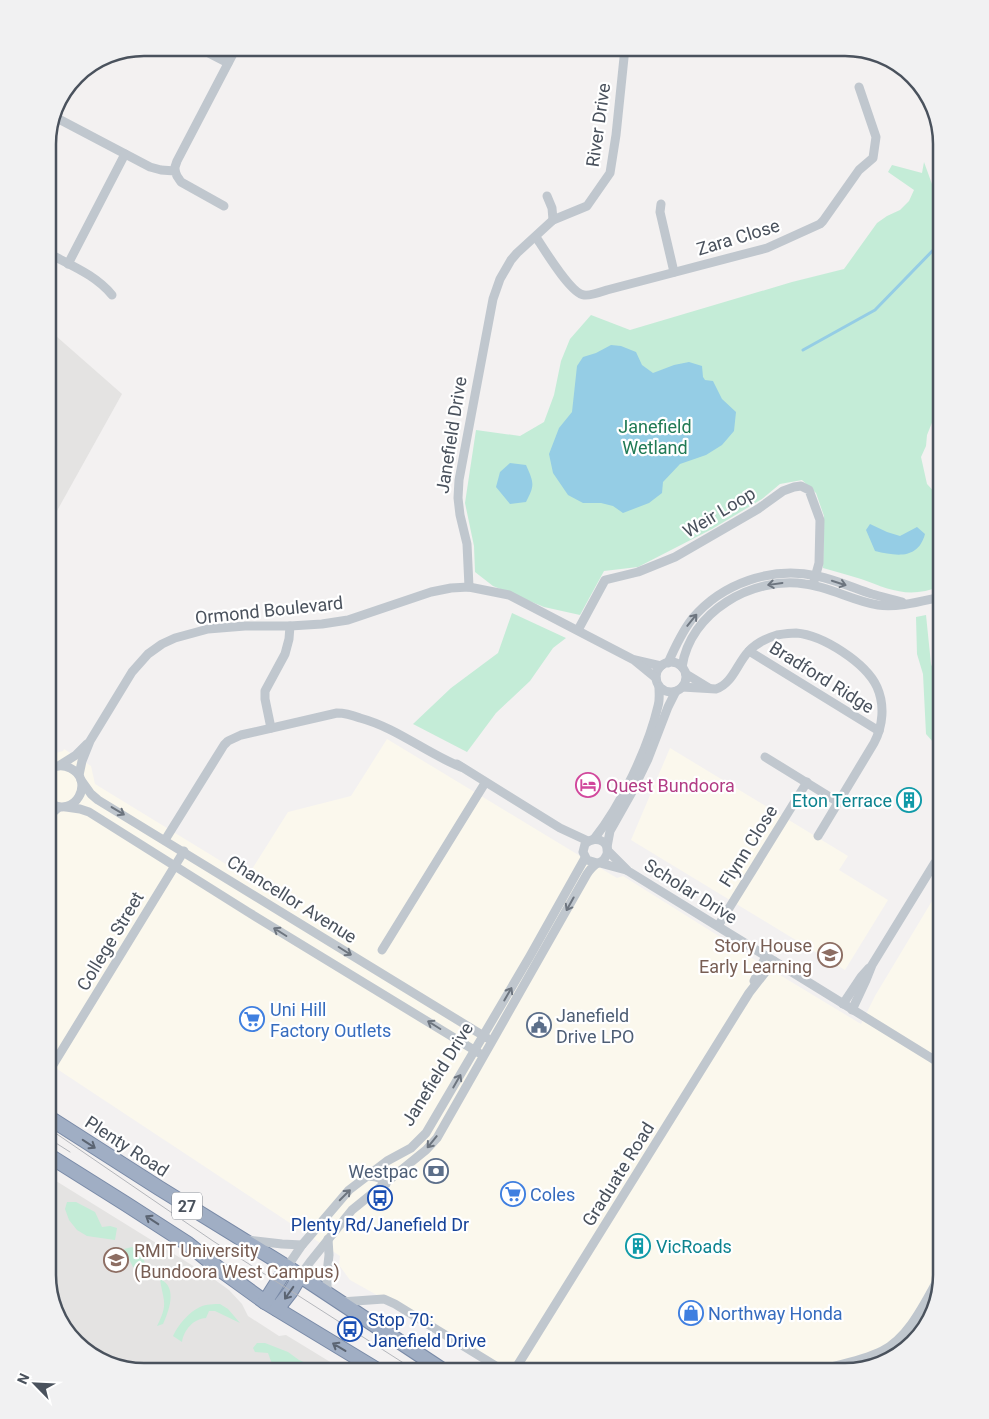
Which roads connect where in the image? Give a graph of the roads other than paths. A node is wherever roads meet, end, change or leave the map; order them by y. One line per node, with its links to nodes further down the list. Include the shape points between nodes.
1 (214, 56): 4 (street)
2 (232, 56): 4 (street)
3 (623, 56): 12 (street, River Drive, via 610,173 587,206)
4 (228, 63): 8 (street, via 177,161)
5 (859, 87): 17 (street, Zara Close, via 876,137 873,158 859,170 820,224 767,248)
6 (60, 119): 7 (street)
7 (125, 154): 8 (street, via 155,169); 16 (street)
8 (175, 171): 11 (street, via 181,182)
9 (546, 196): 13 (street)
10 (661, 204): 17 (street)
11 (224, 206)
12 (565, 216): 13 (street, Janefield Drive)
13 (553, 220): 14 (street, Janefield Drive)
14 (536, 237): 17 (street, Zara Close, via 568,284 584,295); 20 (street, Janefield Drive, via 517,253 506,269 492,306 459,480 460,515 467,544)
15 (56, 257): 16 (street)
16 (68, 264): 18 (street, via 100,283)
17 (674, 272)
18 (112, 295)
19 (814, 581): 21 (street, via 907,603); 23 (street, Weir Loop, via 819,563 820,520 809,490 794,486 675,557 638,572 605,580); 26 (street, one-way to 19, via 693,618 722,593 744,582 785,573); 27 (street, one-way to 27, via 768,585 744,592 725,603 706,618 692,637 685,651)
20 (468, 587): 22 (street, Ormond Boulevard, via 431,592 348,620); 23 (street, via 509,595)
21 (933, 599)
22 (286, 626): 32 (street, via 289,639 286,650 265,691); 34 (street, Ormond Boulevard, via 208,630 162,644 132,672)
23 (578, 630): 25 (street)
24 (749, 651): 31 (street, via 726,684); 33 (street, Bradford Ridge); 33 (street, via 770,638 797,633 839,650 868,673 877,687 882,703)
25 (634, 660): 26 (street); 28 (street)
26 (664, 664): 27 (street, via 675,663); 28 (street)
27 (684, 671): 30 (street, via 685,683); 31 (street)
28 (656, 678): 29 (street)
29 (659, 687): 30 (street, via 667,692); 47 (street, Janefield Drive, via 659,704 641,755 607,822)
30 (679, 689): 31 (street); 48 (street, via 632,792 610,831)
31 (711, 689)
32 (271, 728): 40 (street, via 345,714 401,734); 46 (street, via 234,738 224,745)
33 (879, 731): 41 (street)
34 (90, 740): 36 (street, Ormond Boulevard, via 76,755); 38 (street, Ormond Boulevard)
35 (765, 757): 39 (street)
36 (60, 765): 37 (street, Ormond Boulevard); 38 (street, via 74,770)
37 (56, 767)
38 (80, 777): 43 (street, Ormond Boulevard, via 82,787 78,799); 46 (street, Chancellor Avenue, one-way to 46, via 98,800)
39 (806, 782): 41 (street); 56 (street, Flynn Close)
40 (485, 783): 47 (street); 57 (street)
41 (838, 802): 45 (street)
42 (56, 805): 43 (street, Chancellor Avenue)
43 (63, 807): 44 (street); 51 (street, Chancellor Avenue, via 89,812)
44 (56, 812)
45 (818, 836)
46 (165, 840): 49 (street, Chancellor Avenue)
47 (587, 847): 48 (street, via 603,841); 50 (street, via 590,862); 62 (street, Janefield Drive, one-way to 47)
48 (607, 849): 50 (street, via 605,859); 53 (street, Scholar Drive)
49 (184, 851): 51 (street, College Street); 54 (street, Chancellor Avenue)
50 (598, 863): 53 (street, Scholar Drive); 62 (street, Janefield Drive, one-way to 62, via 587,874)
51 (174, 866): 55 (street, Chancellor Avenue); 65 (street, College Street)
52 (933, 866): 59 (street)
53 (628, 871): 56 (street, Scholar Drive)
54 (271, 905): 55 (street); 62 (street, Chancellor Avenue, one-way to 62)
55 (261, 920): 63 (street, Chancellor Avenue, one-way to 55)
56 (718, 926): 58 (street, Scholar Drive)
57 (382, 950)
58 (770, 958): 60 (street, Scholar Drive); 83 (street, Graduate Road)
59 (872, 964): 60 (street); 61 (street)
60 (843, 1004): 61 (street, Scholar Drive)
61 (852, 1010): 64 (street, Scholar Drive)
62 (487, 1038): 63 (street, Janefield Drive)
63 (479, 1053): 68 (street, Janefield Drive, one-way to 63, via 411,1148 426,1133); 69 (street, Janefield Drive, one-way to 69, via 437,1138)
64 (933, 1059)
65 (56, 1060)
66 (56, 1122): 70 (highway, Plenty Road / 27, one-way to 70)
67 (56, 1160): 77 (highway, 27, one-way to 67, via 188,1244)
68 (366, 1176): 69 (street, via 378,1177); 72 (street, Janefield Drive, one-way to 68, via 343,1196)
69 (386, 1184): 71 (street, Janefield Drive, via 352,1210)
70 (242, 1239): 72 (street); 73 (highway, Plenty Road / 27)
71 (328, 1239): 74 (street, Janefield Drive); 76 (street, via 326,1273)
72 (302, 1245): 73 (street, Janefield Drive)
73 (287, 1267): 74 (highway, Plenty Road / 27); 77 (highway, Janefield Drive)
74 (300, 1276): 76 (highway, Plenty Road / 27); 77 (highway, Janefield Drive, one-way to 77, via 291,1291)
75 (931, 1291): 84 (street, via 894,1344 874,1355)
76 (333, 1298): 78 (street, via 384,1299); 80 (highway, Plenty Road / 27)
77 (271, 1305): 79 (highway, 27, one-way to 77)
78 (484, 1360): 81 (street); 82 (street)
79 (366, 1363)
80 (432, 1363)
81 (485, 1363)
82 (489, 1363)
83 (519, 1363)
84 (847, 1363)

